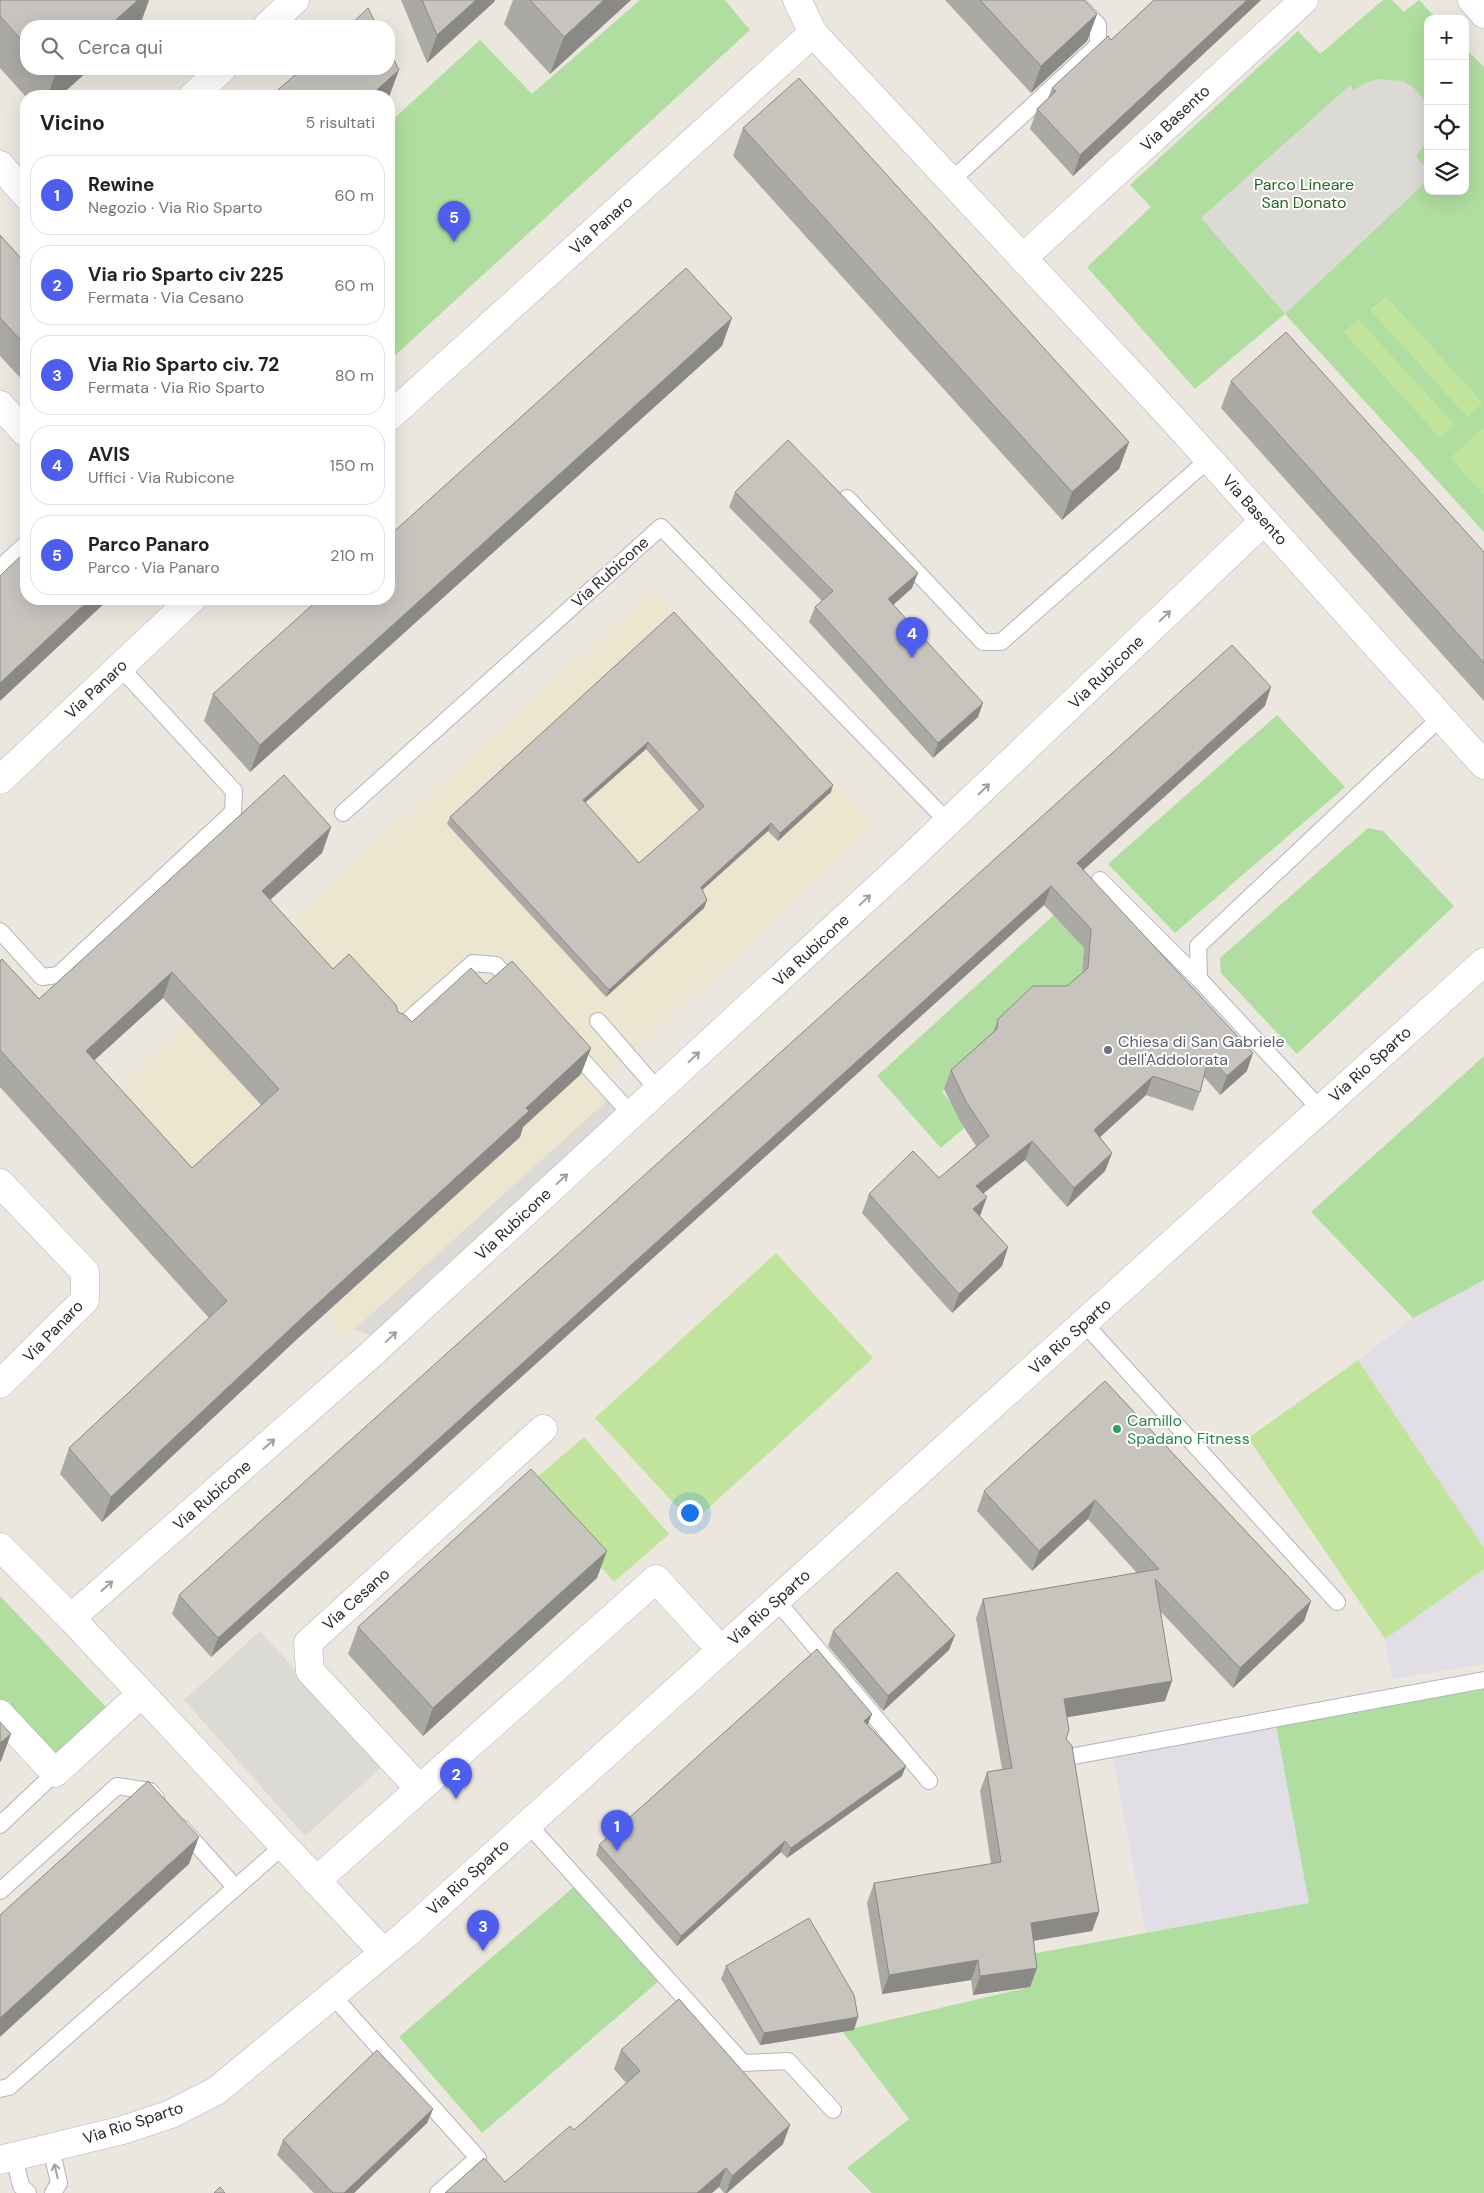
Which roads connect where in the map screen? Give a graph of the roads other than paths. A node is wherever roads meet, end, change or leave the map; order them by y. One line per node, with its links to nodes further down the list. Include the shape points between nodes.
1 (295, 0): 7 (street)
2 (797, 0): 8 (street, Via Basento)
3 (1074, 0): 12 (lane, via 1098,26 1098,45)
4 (1304, 0): 14 (street, Via Basento)
5 (1472, 0): 6 (street)
6 (1484, 14)
7 (273, 20)
8 (813, 33): 12 (street, Via Basento); 16 (street, Via Panaro)
9 (216, 75): 10 (street)
10 (199, 90)
11 (0, 166): 13 (street)
12 (952, 180): 14 (street, Via Basento)
13 (20, 188)
14 (1024, 258): 18 (street, Via Basento)
15 (0, 406): 17 (street)
16 (395, 412)
17 (20, 428)
18 (1209, 459): 19 (lane, via 1001,642 983,642); 20 (street, Via Basento)
19 (847, 498)
20 (1264, 521): 25 (street, Via Basento); 29 (street, Via Rubicone, one-way to 20)
21 (20, 550): 22 (lane)
22 (0, 568)
23 (186, 605): 24 (street, Via Panaro)
24 (120, 667): 27 (street, Via Panaro); 31 (lane, via 234,791 233,812 58,975 42,977)
25 (1441, 717): 26 (street, Via Basento); 33 (lane, via 1198,946)
26 (1484, 765)
27 (0, 780)
28 (343, 813): 29 (lane, Via Rubicone, via 661,527)
29 (948, 822): 38 (street, Via Rubicone, one-way to 29)
30 (1100, 880): 33 (lane)
31 (0, 931)
32 (1484, 962): 39 (street, Via Rio Sparto)
33 (1199, 980): 39 (lane)
34 (528, 1001): 36 (lane, via 496,965 472,963)
35 (598, 1021): 38 (lane)
36 (396, 1031)
37 (561, 1037): 40 (lane)
38 (658, 1090): 40 (street, Via Rubicone)
39 (1320, 1109): 42 (street, Via Rio Sparto)
40 (632, 1115): 48 (street, Via Rubicone, one-way to 40, via 368,1357)
41 (0, 1183): 43 (street, Via Panaro, via 85,1272 85,1300)
42 (1084, 1323): 46 (street, Via Rio Sparto); 47 (lane)
43 (0, 1384)
44 (543, 1429): 56 (street, Via Cesano, via 308,1643 310,1671)
45 (0, 1547): 48 (street)
46 (776, 1600): 49 (street, Via Rio Sparto); 55 (lane)
47 (1338, 1602)
48 (71, 1618): 51 (street)
49 (721, 1650): 56 (street, via 656,1579); 57 (street, Via Rio Sparto)
50 (1484, 1680): 53 (lane)
51 (141, 1694): 54 (street); 59 (street)
52 (0, 1714): 54 (street)
53 (1069, 1757)
54 (55, 1773): 58 (lane)
55 (929, 1781)
56 (419, 1788): 60 (street)
57 (528, 1823): 63 (street, Via Rio Sparto); 66 (lane, via 742,2063 788,2061)
58 (0, 1825)
59 (282, 1846): 60 (street); 61 (lane)
60 (316, 1880): 63 (street)
61 (235, 1888): 62 (lane, via 150,1790 117,1786); 65 (lane, via 9,2087)
62 (0, 1891)
63 (383, 1952): 64 (street, Via Rio Sparto)
64 (332, 1995): 67 (street, Via Rio Sparto, via 216,2091 171,2114); 71 (lane, via 478,2158)
65 (0, 2089)
66 (833, 2110)
67 (51, 2148): 68 (street, Via Rio Sparto); 70 (lane, one-way to 67, via 59,2183)
68 (7, 2158): 69 (lane, via 20,2186)
69 (28, 2193)
70 (53, 2193)
71 (438, 2193)

